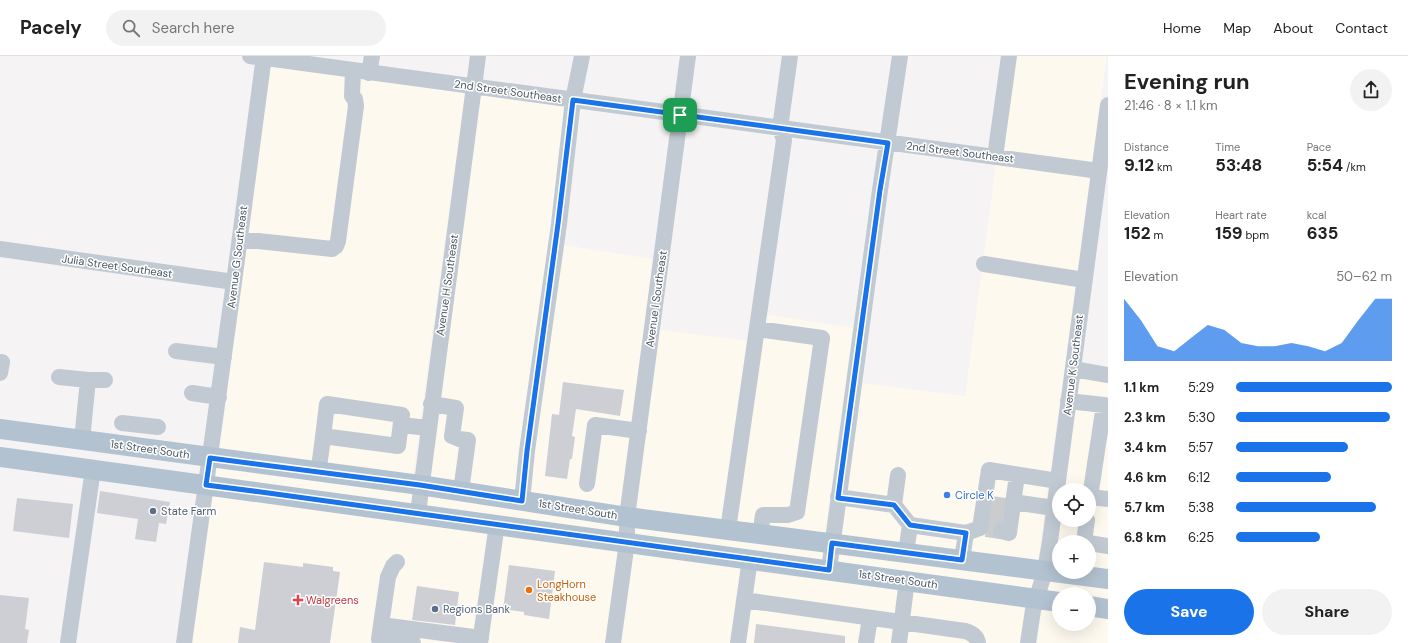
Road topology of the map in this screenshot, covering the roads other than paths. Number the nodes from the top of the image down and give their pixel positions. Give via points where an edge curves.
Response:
1 (372, 56) edge
2 (478, 56) edge
3 (582, 56) edge
4 (688, 56) edge
5 (790, 56) edge
6 (900, 56) edge
7 (1009, 56) edge
8 (259, 57) edge
9 (353, 71) junction
10 (369, 73) junction
11 (474, 87) junction
12 (573, 100) junction
13 (1108, 105) edge
14 (680, 115) junction
15 (780, 128) junction
16 (888, 143) junction
17 (995, 157) junction
18 (1102, 164) edge
19 (240, 241) junction
20 (0, 249) edge
21 (984, 264) dead end
22 (1084, 280) junction
23 (234, 282) junction
24 (756, 329) junction
25 (176, 351) dead end
26 (224, 357) junction
27 (1073, 369) junction
28 (1108, 375) edge
29 (60, 377) dead end
30 (88, 380) junction
31 (105, 380) dead end
32 (192, 393) dead end
33 (219, 397) junction
34 (1068, 401) junction
35 (431, 404) junction
36 (1105, 413) edge
37 (401, 425) junction
38 (158, 427) dead end
39 (428, 428) junction
40 (0, 429) edge
41 (639, 431) junction
42 (323, 436) junction
43 (82, 440) junction
44 (132, 447) junction
45 (0, 456) edge
46 (210, 458) junction
47 (93, 469) junction
48 (318, 472) junction
49 (898, 475) dead end
50 (1017, 475) junction
51 (1058, 483) edge
52 (1092, 483) edge
53 (588, 484) dead end
54 (206, 485) junction
55 (420, 485) junction
56 (461, 491) junction
57 (1052, 491) edge
58 (1052, 495) edge
59 (838, 498) junction
60 (1108, 499) edge
61 (1096, 500) edge
62 (522, 501) junction
63 (894, 505) junction
64 (418, 513) junction
65 (627, 517) junction
66 (994, 517) junction
67 (497, 524) junction
68 (910, 525) junction
69 (1052, 526) edge
70 (728, 530) junction
71 (760, 534) junction
72 (627, 542) junction
73 (832, 543) junction
74 (1096, 545) edge
75 (1108, 546) edge
76 (906, 553) junction
77 (750, 559) junction
78 (962, 560) junction
79 (397, 562) dead end
80 (829, 570) junction
81 (1045, 571) junction
82 (1108, 579) edge
83 (907, 580) junction
84 (1036, 598) junction
85 (744, 600) junction
86 (1052, 601) edge
87 (1096, 607) edge
88 (1108, 609) edge
89 (870, 618) junction
90 (902, 622) junction
91 (380, 635) edge
92 (476, 641) edge
93 (68, 643) edge
94 (184, 643) edge
95 (412, 643) edge
96 (613, 643) edge
97 (738, 643) edge
98 (866, 643) edge
99 (899, 643) edge
100 (978, 643) edge
101 (1028, 643) edge

1 - 10 street
2 - 11 street, Avenue H Southeast
3 - 12 street
4 - 14 street, Avenue I Southeast
5 - 15 street
6 - 16 street
7 - 17 street
8 - 9 street, 2nd Street Southeast
8 - 19 street, Avenue G Southeast
9 - 10 street, 2nd Street Southeast
9 - 19 street via 352,96 356,106 336,246 332,249 258,240
10 - 11 street, 2nd Street Southeast
11 - 12 street, 2nd Street Southeast
11 - 35 street, Avenue H Southeast
12 - 14 street, 2nd Street Southeast
12 - 62 street
13 - 18 street, Avenue K Southeast
14 - 15 street, 2nd Street Southeast
14 - 41 street, Avenue I Southeast
15 - 16 street, 2nd Street Southeast
15 - 24 street via 784,140
16 - 17 street, 2nd Street Southeast
16 - 59 street
17 - 18 street, 2nd Street Southeast
18 - 22 street, Avenue K Southeast
19 - 23 street, Avenue G Southeast
20 - 23 street, Julia Street Southeast
21 - 22 street
22 - 27 street, Avenue K Southeast
23 - 26 street, Avenue G Southeast
24 - 70 street
24 - 71 street via 822,338 797,512 788,515 763,515
25 - 26 street
26 - 33 street, Avenue G Southeast
27 - 28 street
27 - 34 street, Avenue K Southeast
29 - 30 street
30 - 31 street
30 - 43 street
32 - 33 street
33 - 46 street, Avenue G Southeast
34 - 36 street via 1104,405
34 - 51 street, Avenue K Southeast
35 - 39 street, Avenue H Southeast
35 - 56 street via 456,408 452,436 468,440
36 - 52 street
37 - 39 street
37 - 42 street via 398,446
37 - 42 street via 402,415 327,404
38 - 44 street via 129,424
39 - 55 street, Avenue H Southeast
40 - 43 main road, 1st Street South
41 - 53 street via 595,426
41 - 65 street, Avenue I Southeast
42 - 48 street
43 - 44 main road, 1st Street South
44 - 46 main road, 1st Street South
45 - 47 main road, 1st Street South
46 - 48 main road, 1st Street South
46 - 54 street, Avenue G Southeast
47 - 54 main road, 1st Street South
47 - 93 street
48 - 55 main road, 1st Street South
49 - 63 street
50 - 57 street
50 - 66 street
50 - 66 street via 989,470
54 - 64 main road, 1st Street South
54 - 94 street, Avenue G Southeast
55 - 56 main road, 1st Street South
55 - 64 street, Avenue H Southeast
56 - 62 main road, 1st Street South
58 - 66 street
59 - 63 street
59 - 73 street
60 - 61 street
62 - 65 main road, 1st Street South
63 - 68 street
64 - 67 main road, 1st Street South
65 - 70 main road, 1st Street South
65 - 72 street, Avenue I Southeast
66 - 68 street
66 - 78 street
67 - 72 main road, 1st Street South
67 - 92 street
68 - 76 street
69 - 81 street, Avenue K Southeast
70 - 71 main road, 1st Street South
71 - 73 main road, 1st Street South
72 - 77 main road, 1st Street South
72 - 96 street, Avenue I Southeast
73 - 76 main road, 1st Street South
73 - 80 street
74 - 75 street
76 - 78 main road, 1st Street South
77 - 80 main road, 1st Street South
77 - 85 street
78 - 81 main road, 1st Street South
79 - 91 street via 388,577
80 - 83 main road, 1st Street South
81 - 82 main road, 1st Street South
81 - 84 street, Avenue K Southeast
83 - 84 main road, 1st Street South
83 - 90 street
84 - 86 main road, 1st Street South
84 - 101 street, Avenue K Southeast
85 - 89 street
85 - 97 street
87 - 88 main road
89 - 90 street
89 - 98 street
90 - 99 street
90 - 100 street via 965,631 975,636
91 - 92 street
91 - 95 street

